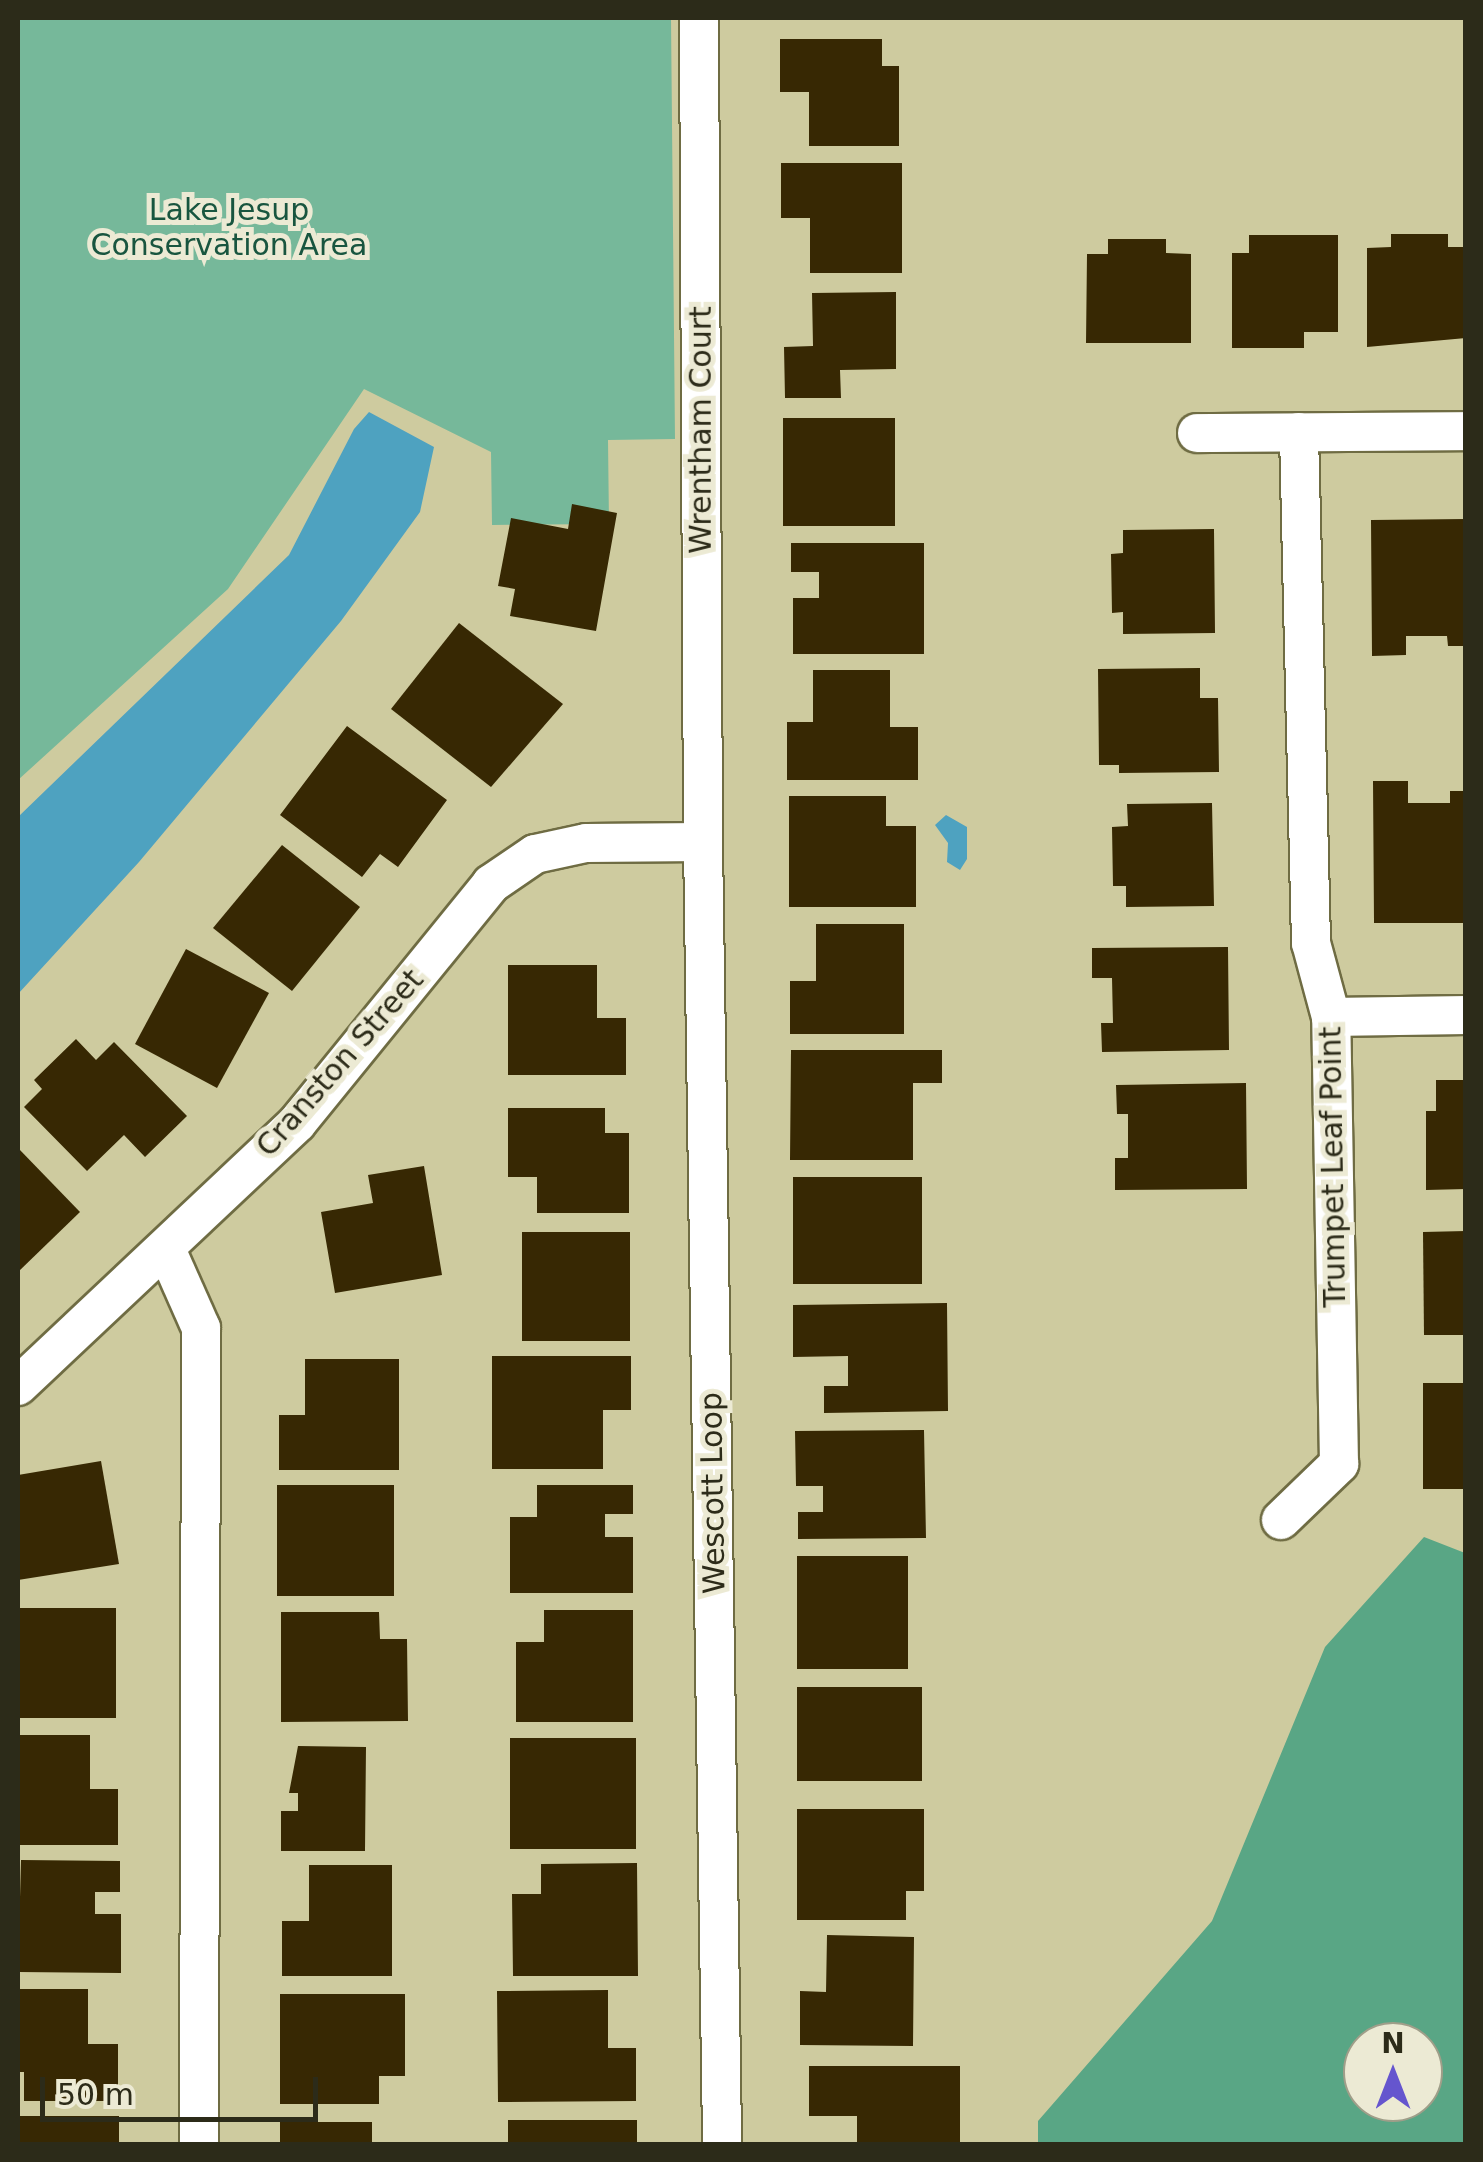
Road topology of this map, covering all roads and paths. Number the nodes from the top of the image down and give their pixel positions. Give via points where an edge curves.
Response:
1 (699, 18) edge
2 (1466, 430) edge
3 (1298, 432) junction
4 (1197, 433) dead end
5 (703, 842) junction
6 (1466, 1015) edge
7 (1331, 1017) junction
8 (166, 1249) junction
9 (18, 1386) edge
10 (1281, 1520) dead end
11 (198, 2144) edge
12 (722, 2144) edge

1 - 5 street, Wrentham Court
2 - 3 street
3 - 4 street
3 - 7 street, Trumpet Leaf Point via 1310,944
5 - 8 street, Cranston Street via 586,843 534,854 491,884 297,1123
5 - 12 street, Wescott Loop
6 - 7 street
7 - 10 street, Trumpet Leaf Point via 1339,1464
8 - 9 street, Cranston Street
8 - 11 street via 201,1328

